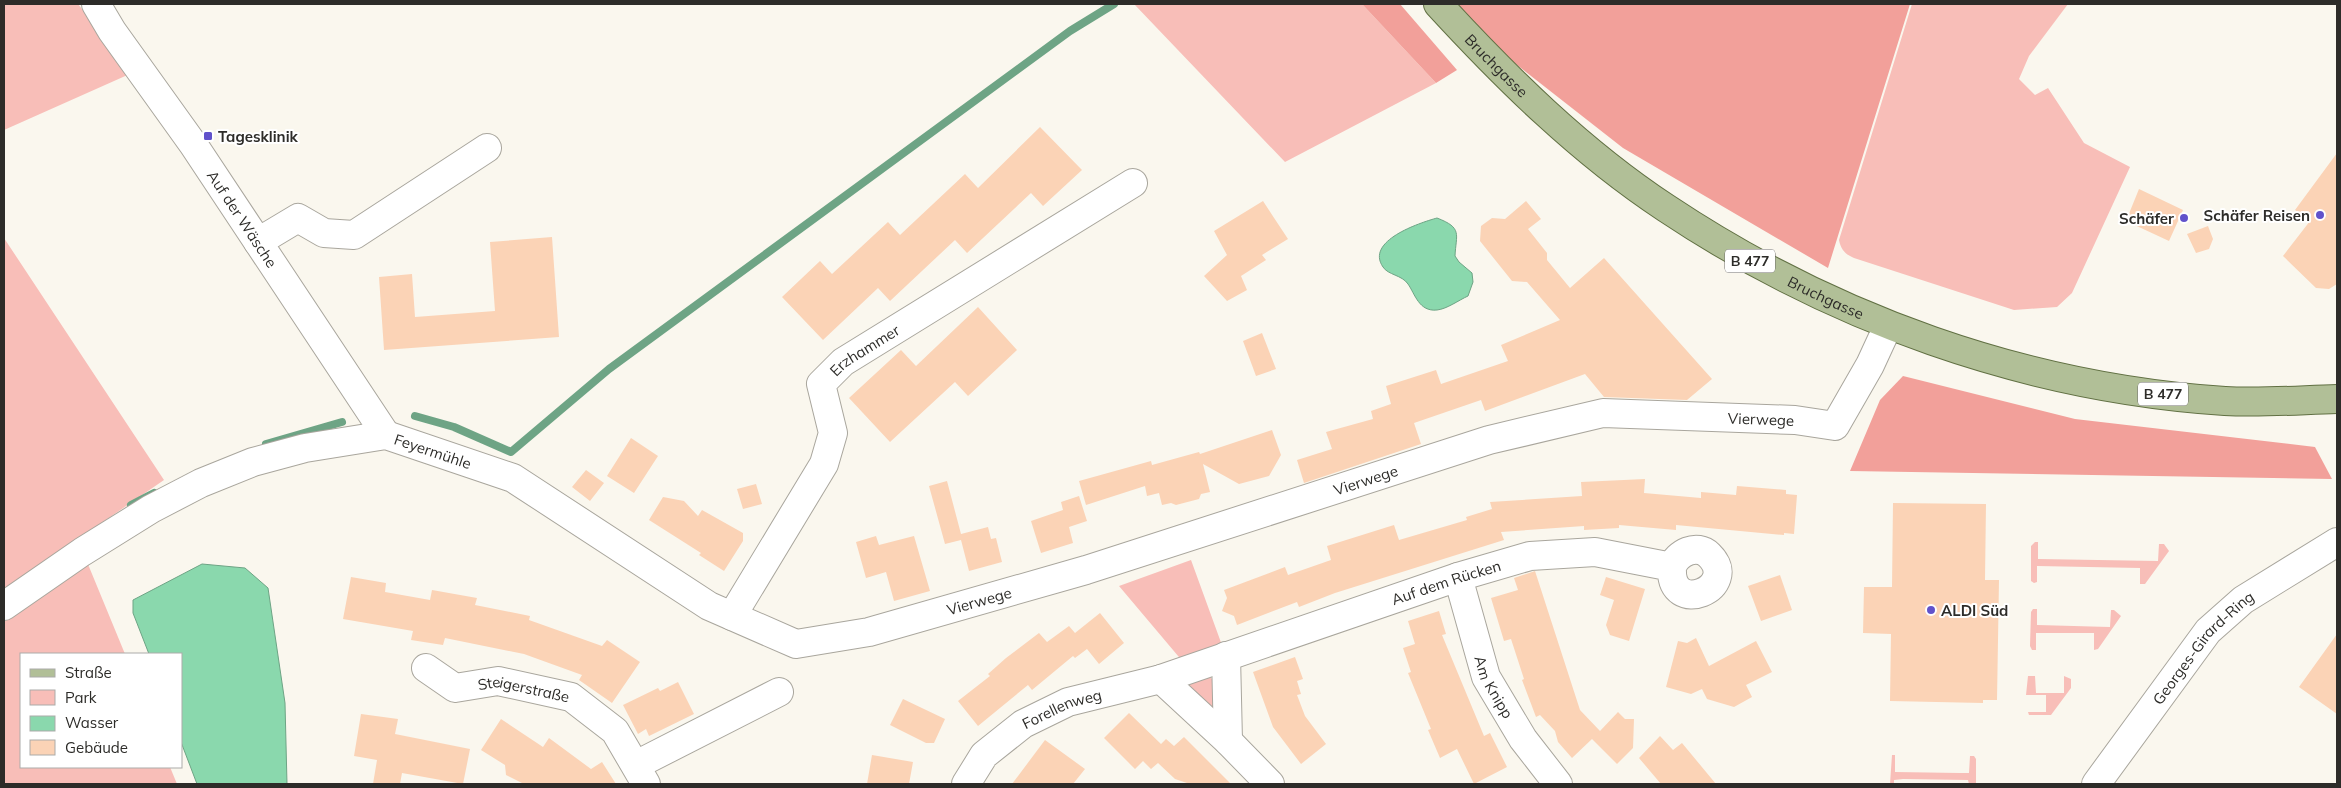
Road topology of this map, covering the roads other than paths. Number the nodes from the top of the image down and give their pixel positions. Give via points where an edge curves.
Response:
1 (96, 4) edge
2 (1438, 4) edge
3 (487, 148) dead end
4 (1133, 183) dead end
5 (258, 242) junction
6 (1888, 326) junction
7 (2337, 399) edge
8 (2271, 402) junction
9 (2337, 416) edge
10 (386, 435) junction
11 (2337, 542) edge
12 (1672, 567) dead end
13 (1458, 577) junction
14 (4, 606) edge
15 (732, 616) junction
16 (796, 644) joint
17 (1226, 656) junction
18 (426, 668) dead end
19 (1171, 675) junction
20 (779, 692) dead end
21 (1228, 740) junction
22 (641, 774) edge
23 (966, 784) edge
24 (1270, 784) edge
25 (1558, 784) edge
26 (2096, 784) edge

1 - 5 street, Auf der Wäsche
2 - 6 main road, Bruchgasse / B 477 via 1542,109 1605,163 1665,208 1751,261 1816,295
3 - 5 street via 354,235 324,233 298,218
4 - 15 street, Erzhammer via 843,362 821,384 833,433 824,464
5 - 10 street, Auf der Wäsche
6 - 8 main road, Bruchgasse / B 477 via 1986,358 2056,376 2199,398
6 - 16 street, Vierwege via 1835,426 1794,420 1603,413 1489,440 1086,570 869,632
7 - 8 main road, Bruchgasse / B 477
8 - 9 main road, Bruchgasse / B 477
10 - 14 street, Feyermühle via 304,448 252,462 200,483 151,508
10 - 15 street, Feyermühle via 513,478 709,606
11 - 26 street, Georges-Girard-Ring via 2243,600 2208,631
12 - 13 street, Auf dem Rücken via 1595,552 1530,556
13 - 17 street, Auf dem Rücken
13 - 25 street, Am Knipp via 1486,677 1523,740
15 - 16 street, Feyermühle
17 - 19 street, Auf dem Rücken
17 - 21 street
18 - 22 street, Steigerstraße via 454,688 498,681 571,697 615,732
19 - 21 street
19 - 23 street, Forellenweg via 1068,702 1023,724 984,755
20 - 22 street
21 - 24 street

